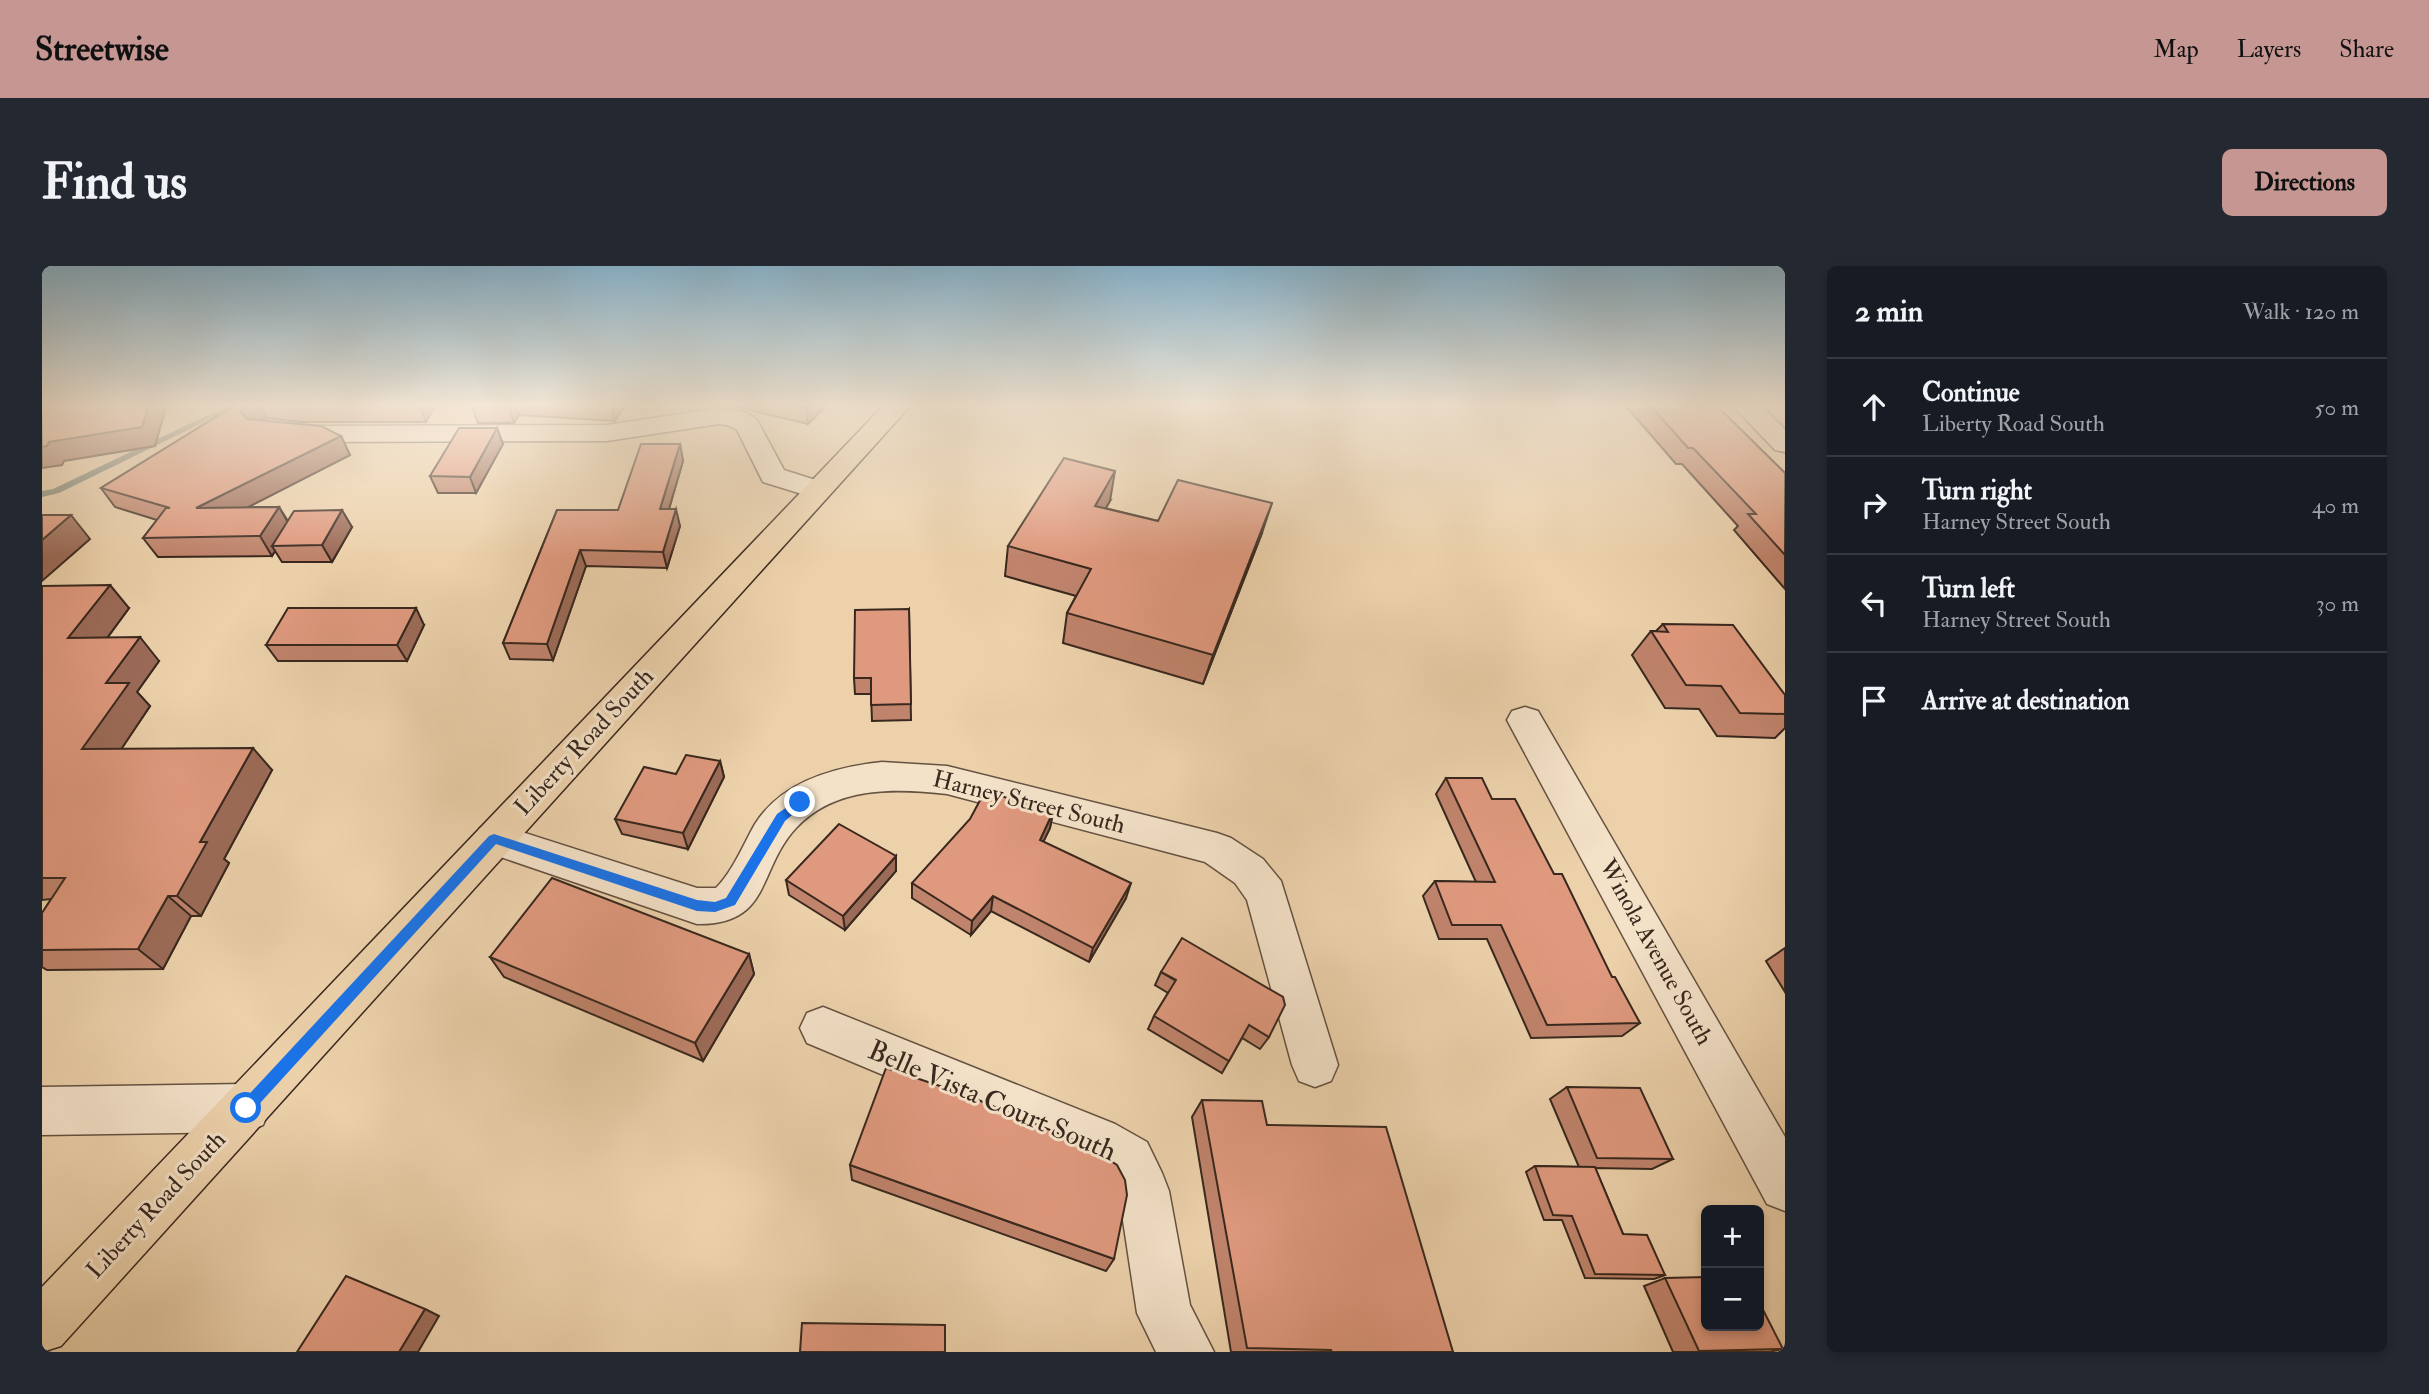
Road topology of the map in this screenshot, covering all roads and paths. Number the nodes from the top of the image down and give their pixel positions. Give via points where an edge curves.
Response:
1 (763, 455) edge
2 (851, 455) edge
3 (818, 490) junction
4 (1525, 720) dead end
5 (494, 839) junction
6 (823, 1028) dead end
7 (1315, 1065) dead end
8 (246, 1108) junction
9 (42, 1111) edge
10 (1785, 1186) edge
11 (42, 1327) edge
12 (1186, 1352) edge

1 - 3 street via 774,476
2 - 3 main road, Liberty Road South
3 - 5 main road, Liberty Road South
4 - 10 street, Winola Avenue South
5 - 7 street, Harney Street South via 697,906 715,907 730,902 781,817 800,802 846,781 914,775 1216,849 1249,871 1266,893
5 - 8 main road, Liberty Road South
6 - 12 street, Belle Vista Court South via 1098,1141 1129,1160 1144,1191 1164,1313
8 - 9 street
8 - 11 main road, Liberty Road South

